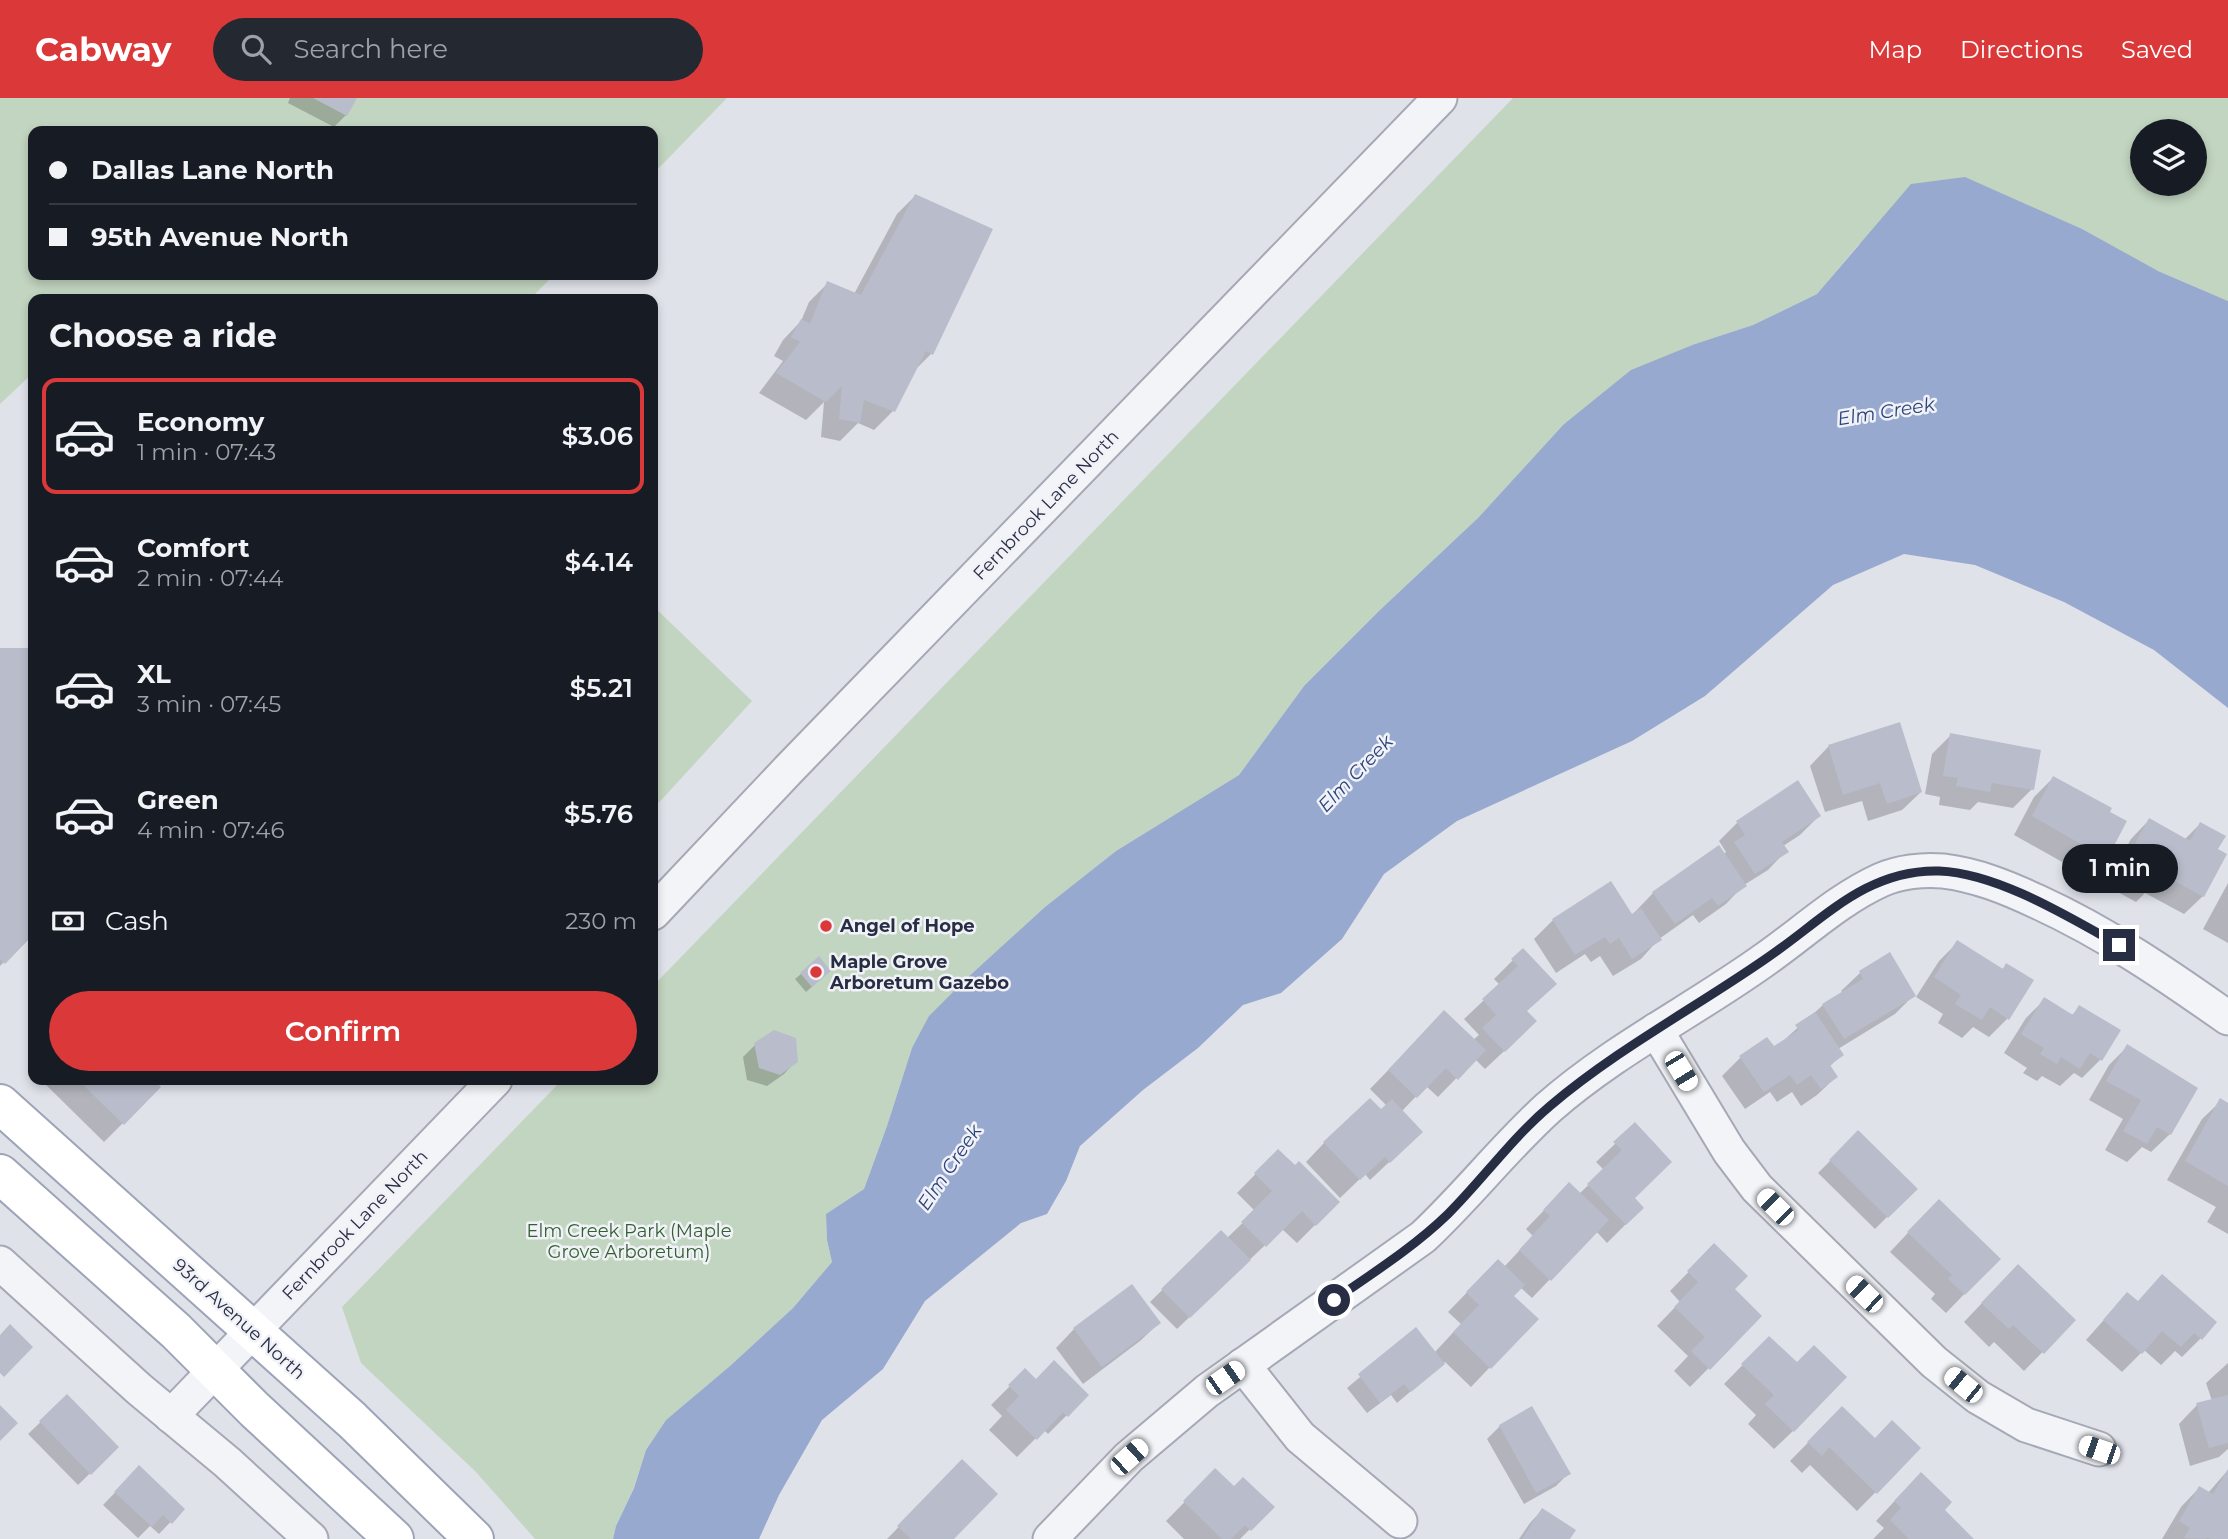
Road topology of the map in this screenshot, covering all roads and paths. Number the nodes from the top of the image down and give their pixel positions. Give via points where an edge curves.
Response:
1 (1440, 98) edge
2 (658, 908) edge
3 (2228, 1018) edge
4 (1656, 1030) junction
5 (490, 1085) edge
6 (0, 1104) edge
7 (0, 1174) edge
8 (0, 1263) edge
9 (253, 1330) junction
10 (1243, 1365) junction
11 (215, 1369) junction
12 (171, 1416) junction
13 (2099, 1450) dead end
14 (1400, 1521) dead end
15 (311, 1539) edge
16 (394, 1539) edge
17 (474, 1539) edge
18 (1050, 1539) edge

1 - 2 street, Fernbrook Lane North
3 - 4 street via 2064,914 2010,889 1941,871 1909,872 1855,893 1766,959
4 - 10 street via 1549,1107 1423,1237
4 - 13 street via 1729,1151 1757,1188 1934,1362 1978,1397 2026,1425
5 - 9 street, Fernbrook Lane North
6 - 9 main road, 93rd Avenue North
7 - 11 main road
8 - 12 street
9 - 11 street, Fernbrook Lane North
9 - 17 main road, 93rd Avenue North
10 - 14 street via 1300,1437
10 - 18 street via 1129,1457
11 - 12 street, Fernbrook Lane North
11 - 16 main road
12 - 15 street

